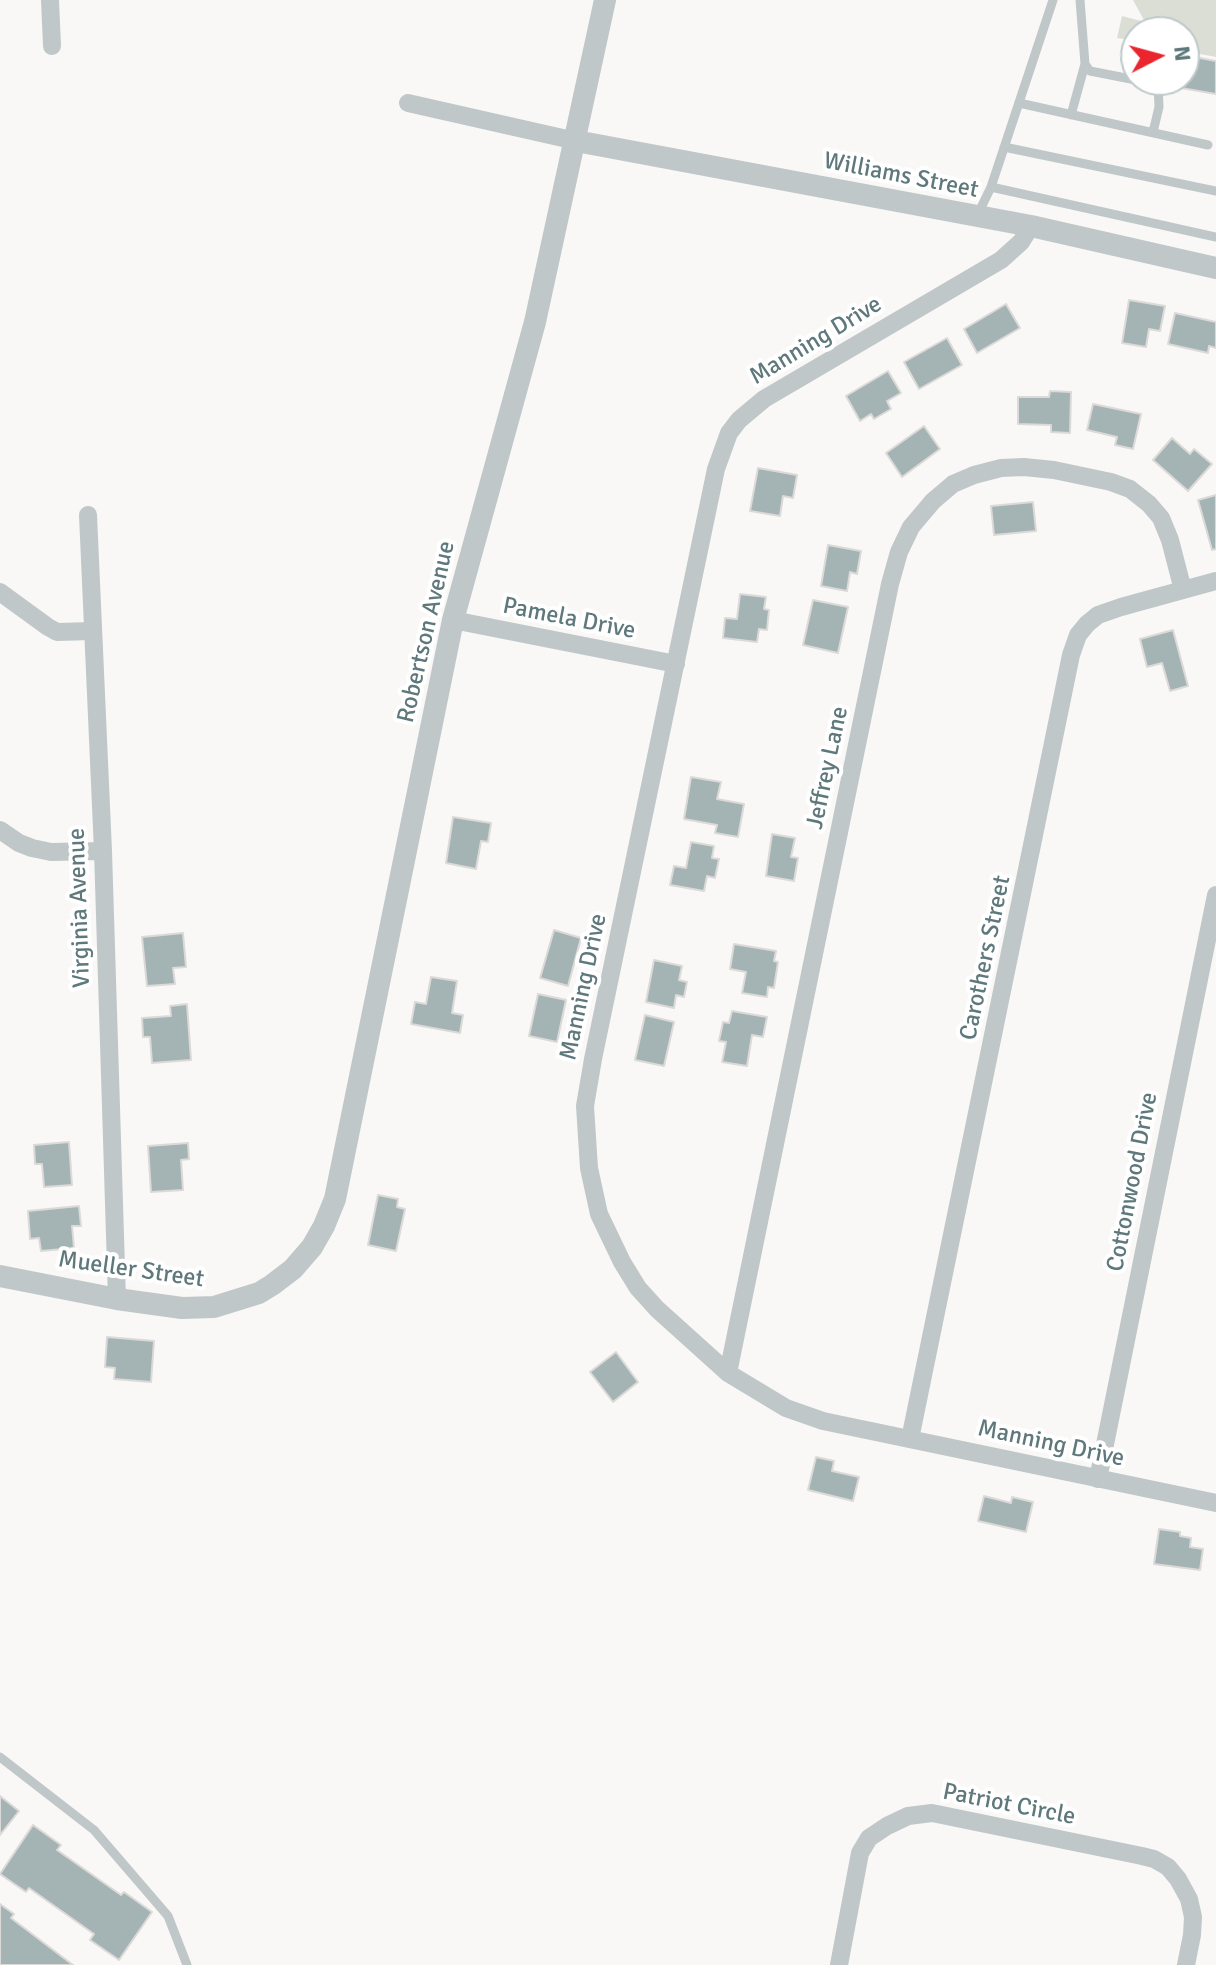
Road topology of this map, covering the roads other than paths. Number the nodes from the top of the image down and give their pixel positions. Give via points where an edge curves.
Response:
1 (50, 0) edge
2 (605, 0) edge
3 (1053, 0) edge
4 (1080, 0) edge
5 (52, 46) dead end
6 (1085, 64) junction
7 (1120, 77) edge
8 (1159, 96) edge
9 (408, 103) dead end
10 (1019, 103) junction
11 (1071, 115) junction
12 (1153, 132) junction
13 (576, 141) junction
14 (1208, 145) dead end
15 (1004, 147) junction
16 (991, 187) junction
17 (1216, 191) edge
18 (977, 217) junction
19 (1031, 226) junction
20 (1216, 237) edge
21 (1216, 268) edge
22 (88, 515) dead end
23 (1216, 581) edge
24 (1183, 590) junction
25 (0, 592) edge
26 (453, 620) junction
27 (93, 631) junction
28 (676, 664) junction
29 (0, 830) edge
30 (103, 851) junction
31 (1216, 895) edge
32 (293, 1269) joint
33 (0, 1276) edge
34 (117, 1299) junction
35 (728, 1373) junction
36 (910, 1439) junction
37 (1098, 1479) junction
38 (1216, 1503) edge
39 (0, 1757) edge
40 (187, 1965) edge
41 (839, 1965) edge
42 (1186, 1965) edge

1 - 5 street
2 - 13 street, Robertson Avenue
3 - 10 lane
4 - 6 lane
6 - 7 lane via 1090,71
6 - 11 lane
8 - 12 lane
9 - 13 street
10 - 11 lane
10 - 15 lane
11 - 12 lane
12 - 14 lane
13 - 18 street, Williams Street
13 - 26 street, Robertson Avenue via 535,322
15 - 16 lane
15 - 17 lane
16 - 18 lane
16 - 20 lane
18 - 19 street, Williams Street
19 - 21 street, Williams Street
19 - 28 street, Manning Drive via 1001,260 764,399 739,420 716,469
22 - 27 street, Virginia Avenue
23 - 24 street, Carothers Street
24 - 35 street, Jeffrey Lane via 1161,518 1130,489 1111,482 1054,470 1001,468 953,484 911,527 890,584
24 - 36 street, Carothers Street via 1098,615 1078,635 1071,655
25 - 27 street via 57,632
26 - 28 street, Pamela Drive
26 - 32 street, Robertson Avenue via 335,1199 318,1237
27 - 30 street, Virginia Avenue
28 - 35 street, Manning Drive via 593,1059 586,1137 599,1214 622,1262 657,1309
29 - 30 street via 41,850
30 - 34 street, Virginia Avenue
31 - 37 street, Cottonwood Drive
32 - 34 street, Mueller Street via 259,1293 214,1307
33 - 34 street, Mueller Street
35 - 36 street, Manning Drive via 786,1408
36 - 37 street, Manning Drive
37 - 38 street, Manning Drive
39 - 40 lane via 94,1830 168,1916
41 - 42 street, Patriot Circle via 860,1853 869,1838 908,1816 932,1813 1142,1856 1168,1867 1189,1899 1193,1917

